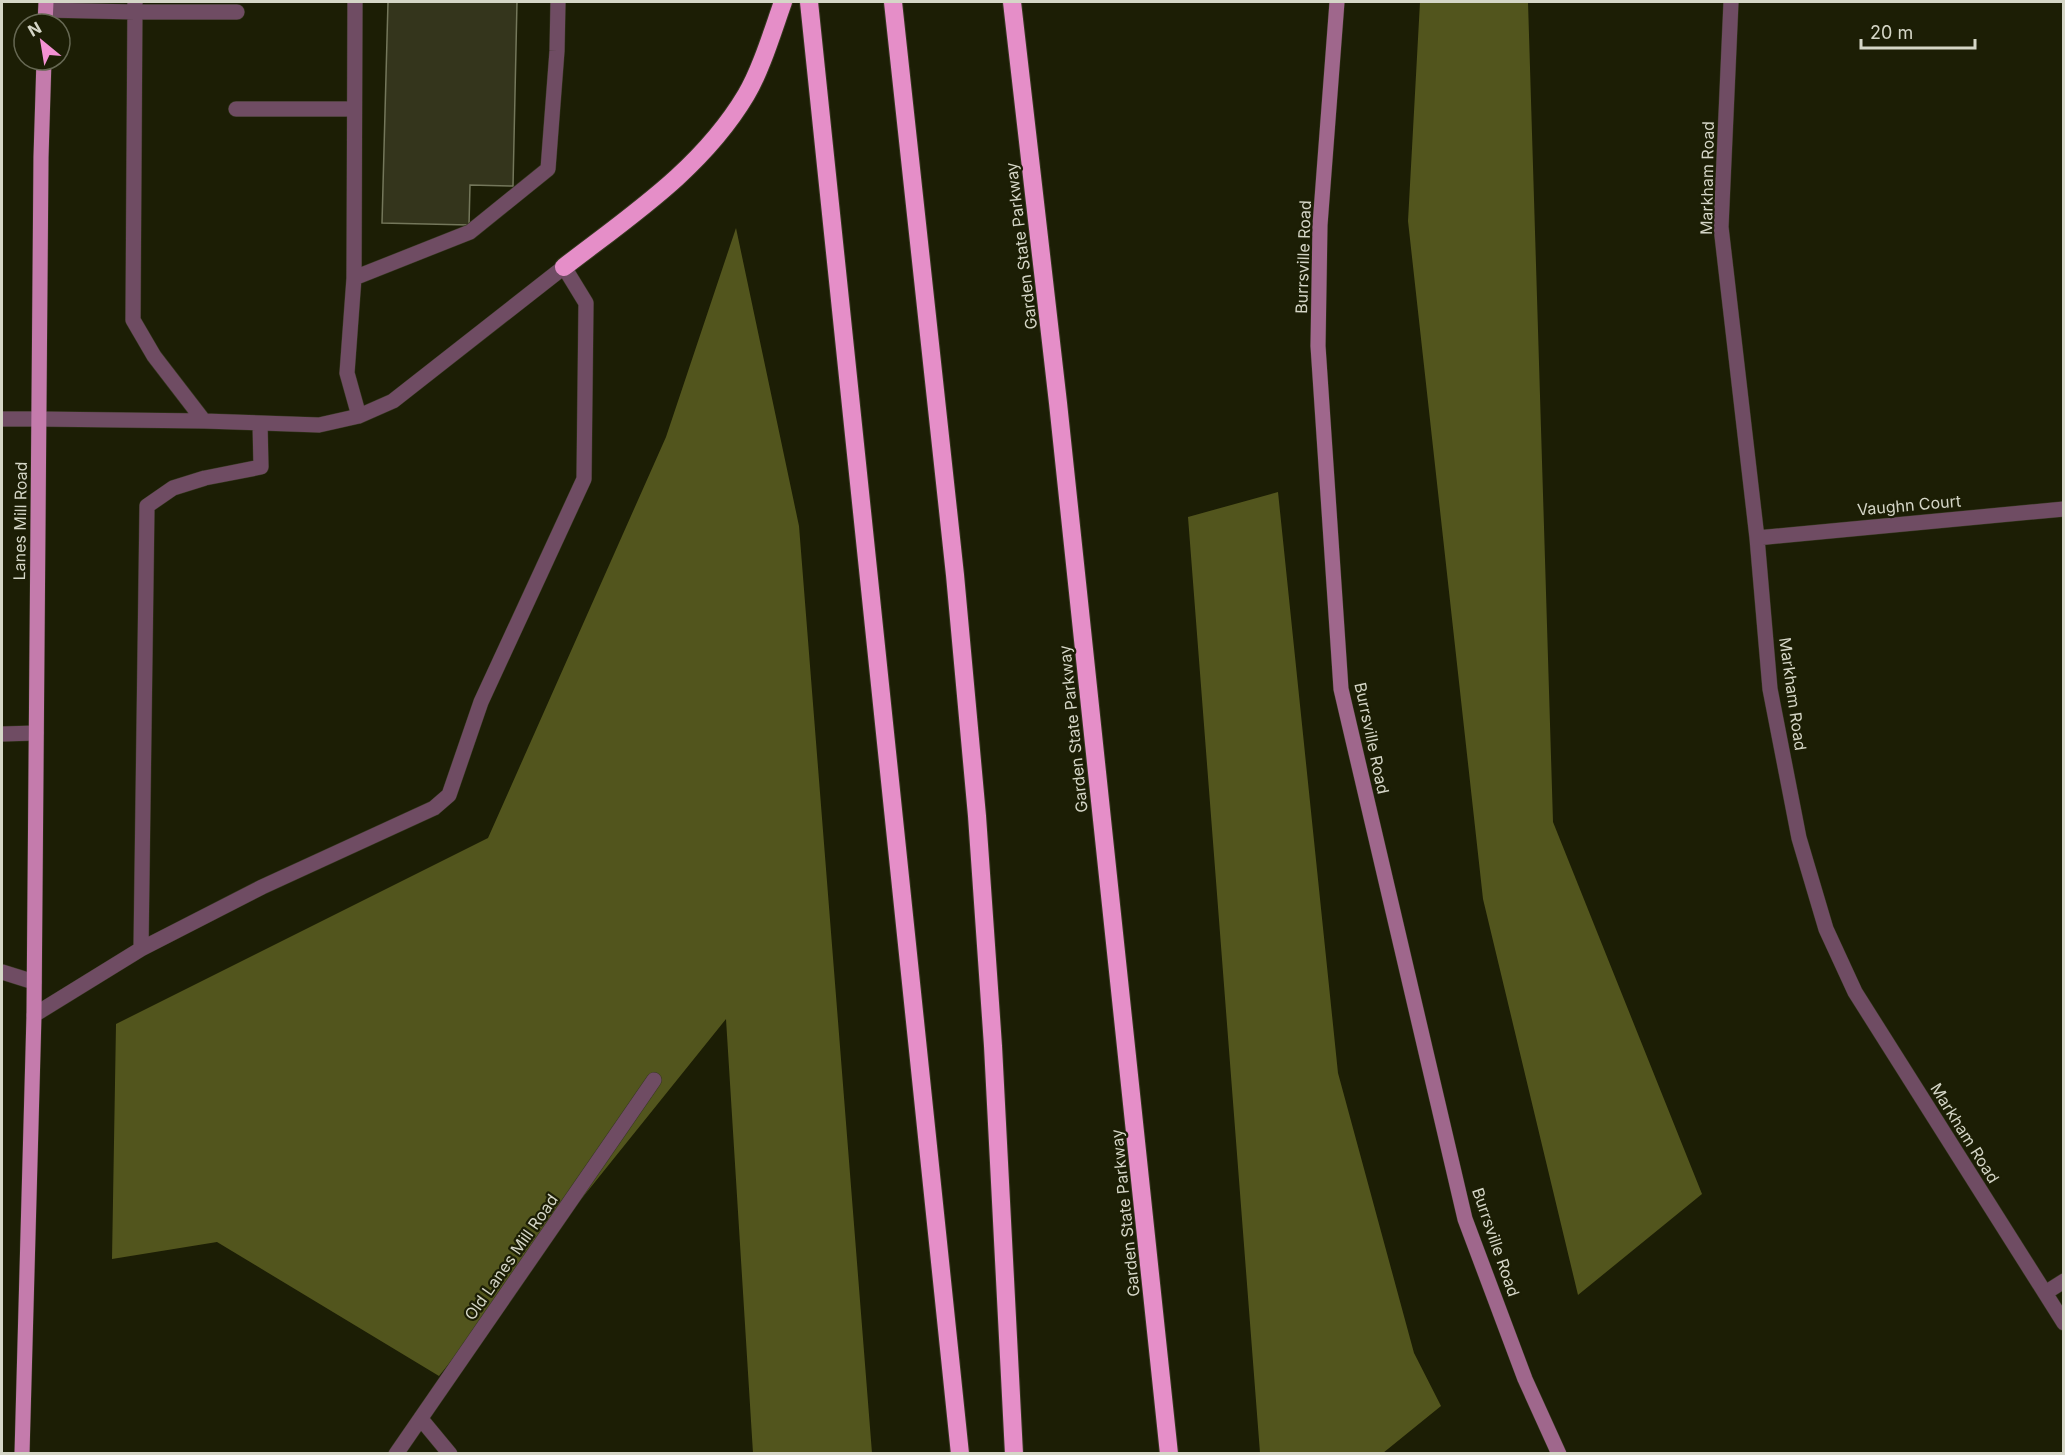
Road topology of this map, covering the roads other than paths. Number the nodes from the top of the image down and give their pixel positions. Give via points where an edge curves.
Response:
1 (355, 2) edge
2 (558, 2) edge
3 (783, 2) edge
4 (809, 2) edge
5 (893, 2) edge
6 (1012, 2) edge
7 (1337, 2) edge
8 (1731, 2) edge
9 (135, 7) edge
10 (46, 12) edge
11 (237, 12) dead end
12 (44, 72) edge
13 (236, 109) dead end
14 (354, 110) junction
15 (564, 267) junction
16 (354, 278) junction
17 (359, 416) junction
18 (2, 419) edge
19 (39, 419) junction
20 (204, 421) junction
21 (260, 423) junction
22 (2064, 508) edge
23 (1757, 538) junction
24 (36, 733) junction
25 (2, 734) edge
26 (141, 949) junction
27 (2, 972) edge
28 (34, 982) junction
29 (34, 1015) junction
30 (654, 1080) dead end
31 (2064, 1281) edge
32 (2045, 1293) junction
33 (2064, 1323) edge
34 (421, 1419) junction
35 (22, 1454) edge
36 (396, 1454) edge
37 (450, 1454) edge
38 (960, 1454) edge
39 (1014, 1454) edge
40 (1169, 1454) edge
41 (1559, 1454) edge

1 - 14 street
2 - 16 street via 548,169 470,232
3 - 15 highway via 747,94 711,146 672,183
4 - 38 highway
5 - 39 highway via 977,816
6 - 40 highway, Garden State Parkway via 1061,426
7 - 41 main road, Burrsville Road via 1320,225 1318,346 1341,689 1466,1219 1525,1379
8 - 23 street, Markham Road via 1721,227
9 - 10 street
9 - 11 street
9 - 20 street via 133,320 154,356
12 - 19 main road, Lanes Mill Road
13 - 14 street
14 - 16 street
15 - 17 street via 393,401
15 - 26 street via 586,303 584,479 481,702 449,795 434,808 262,887
16 - 17 street via 347,373
17 - 21 street via 319,424
18 - 19 street
19 - 20 street
19 - 24 main road, Lanes Mill Road
20 - 21 street
21 - 26 street via 261,467 173,488 147,506
22 - 23 street, Vaughn Court
23 - 32 street, Markham Road via 1770,689 1799,838 1827,929 1855,992
24 - 25 street
24 - 28 main road, Lanes Mill Road
26 - 29 street
27 - 28 street
28 - 29 main road
29 - 35 main road
30 - 34 street, Old Lanes Mill Road
31 - 32 street
32 - 33 street, Markham Road
34 - 36 street, Old Lanes Mill Road
34 - 37 street

